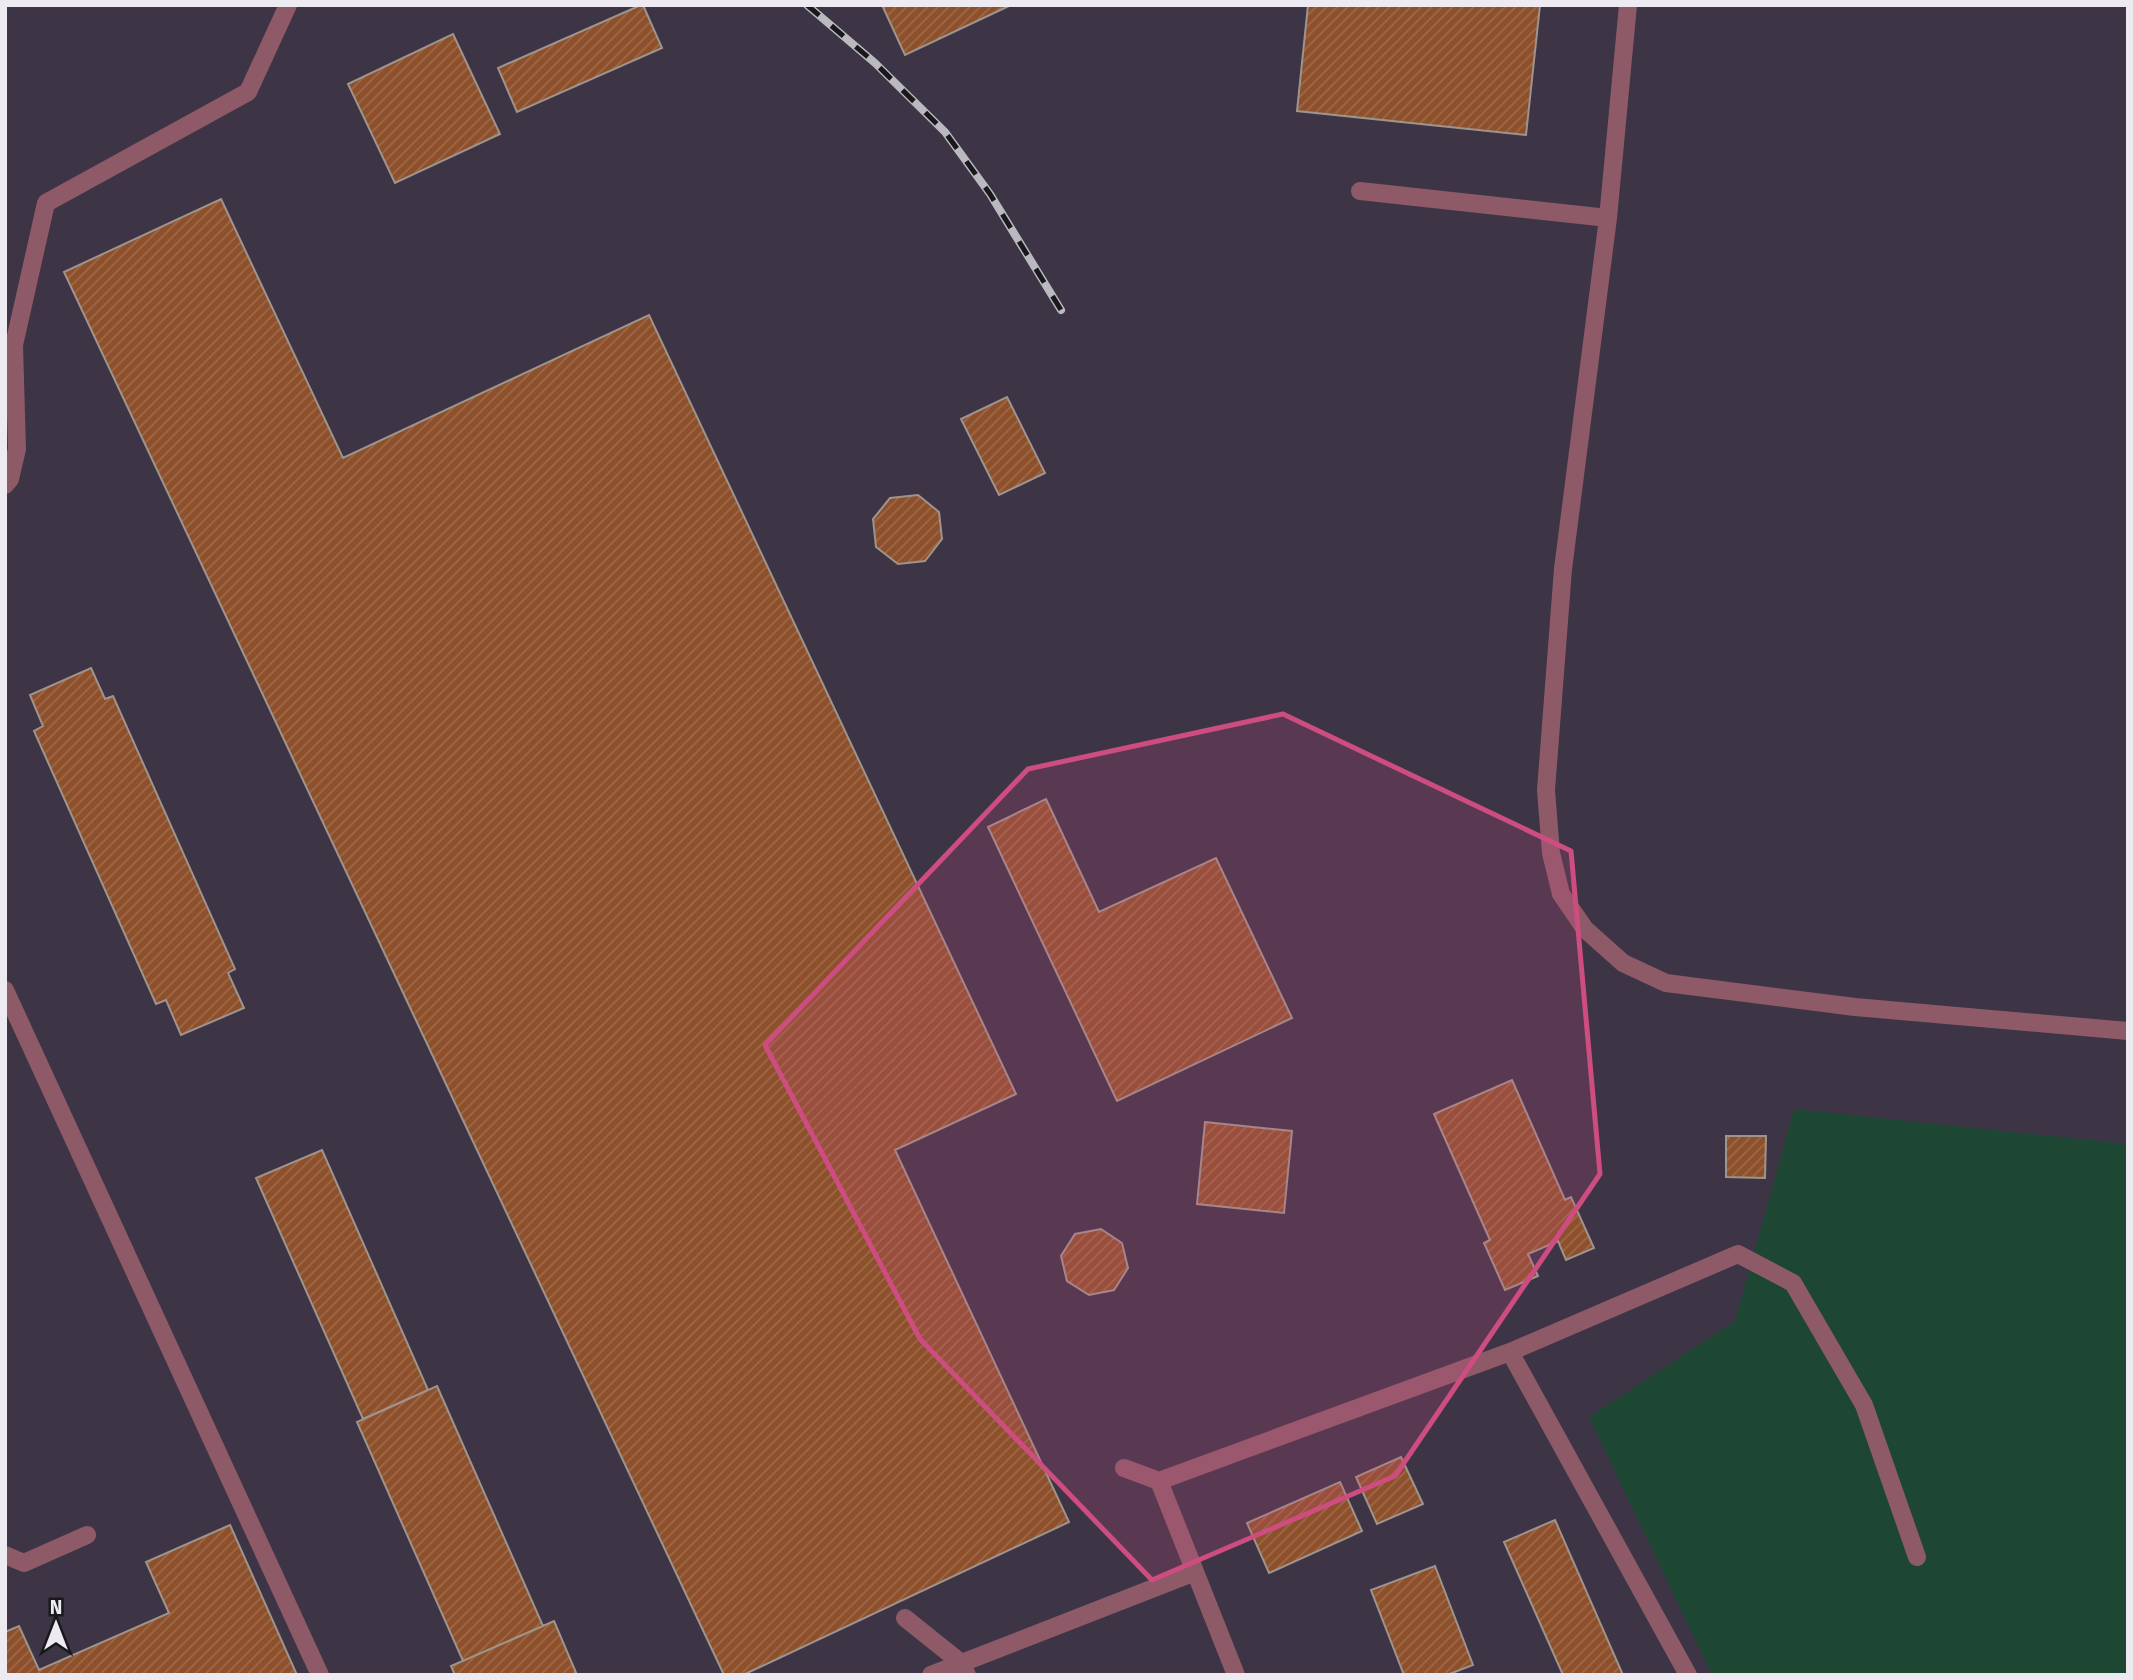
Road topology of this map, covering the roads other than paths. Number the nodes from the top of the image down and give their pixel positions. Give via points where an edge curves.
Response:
1 (288, 5) edge
2 (1628, 5) edge
3 (1360, 191) dead end
4 (1608, 218) junction
5 (5, 485) edge
6 (5, 990) edge
7 (2128, 1031) edge
8 (1510, 1352) junction
9 (1124, 1468) dead end
10 (1159, 1481) junction
11 (87, 1535) dead end
12 (5, 1555) edge
13 (1917, 1557) dead end
14 (1195, 1572) junction
15 (905, 1618) dead end
16 (963, 1668) edge
17 (320, 1675) edge
18 (931, 1675) edge
19 (1236, 1675) edge
20 (1688, 1675) edge

1 - 5 lane via 248,92 46,203 14,345 17,449
2 - 4 lane
3 - 4 lane
4 - 7 lane via 1563,569 1546,790 1551,853 1561,894 1585,929 1623,963 1666,983 1856,1007
6 - 17 lane
8 - 10 lane
8 - 13 lane via 1738,1254 1793,1283 1864,1405
8 - 20 lane
9 - 10 lane
10 - 14 lane
11 - 12 lane via 24,1563
14 - 16 lane
14 - 19 lane
15 - 16 lane
16 - 18 lane

